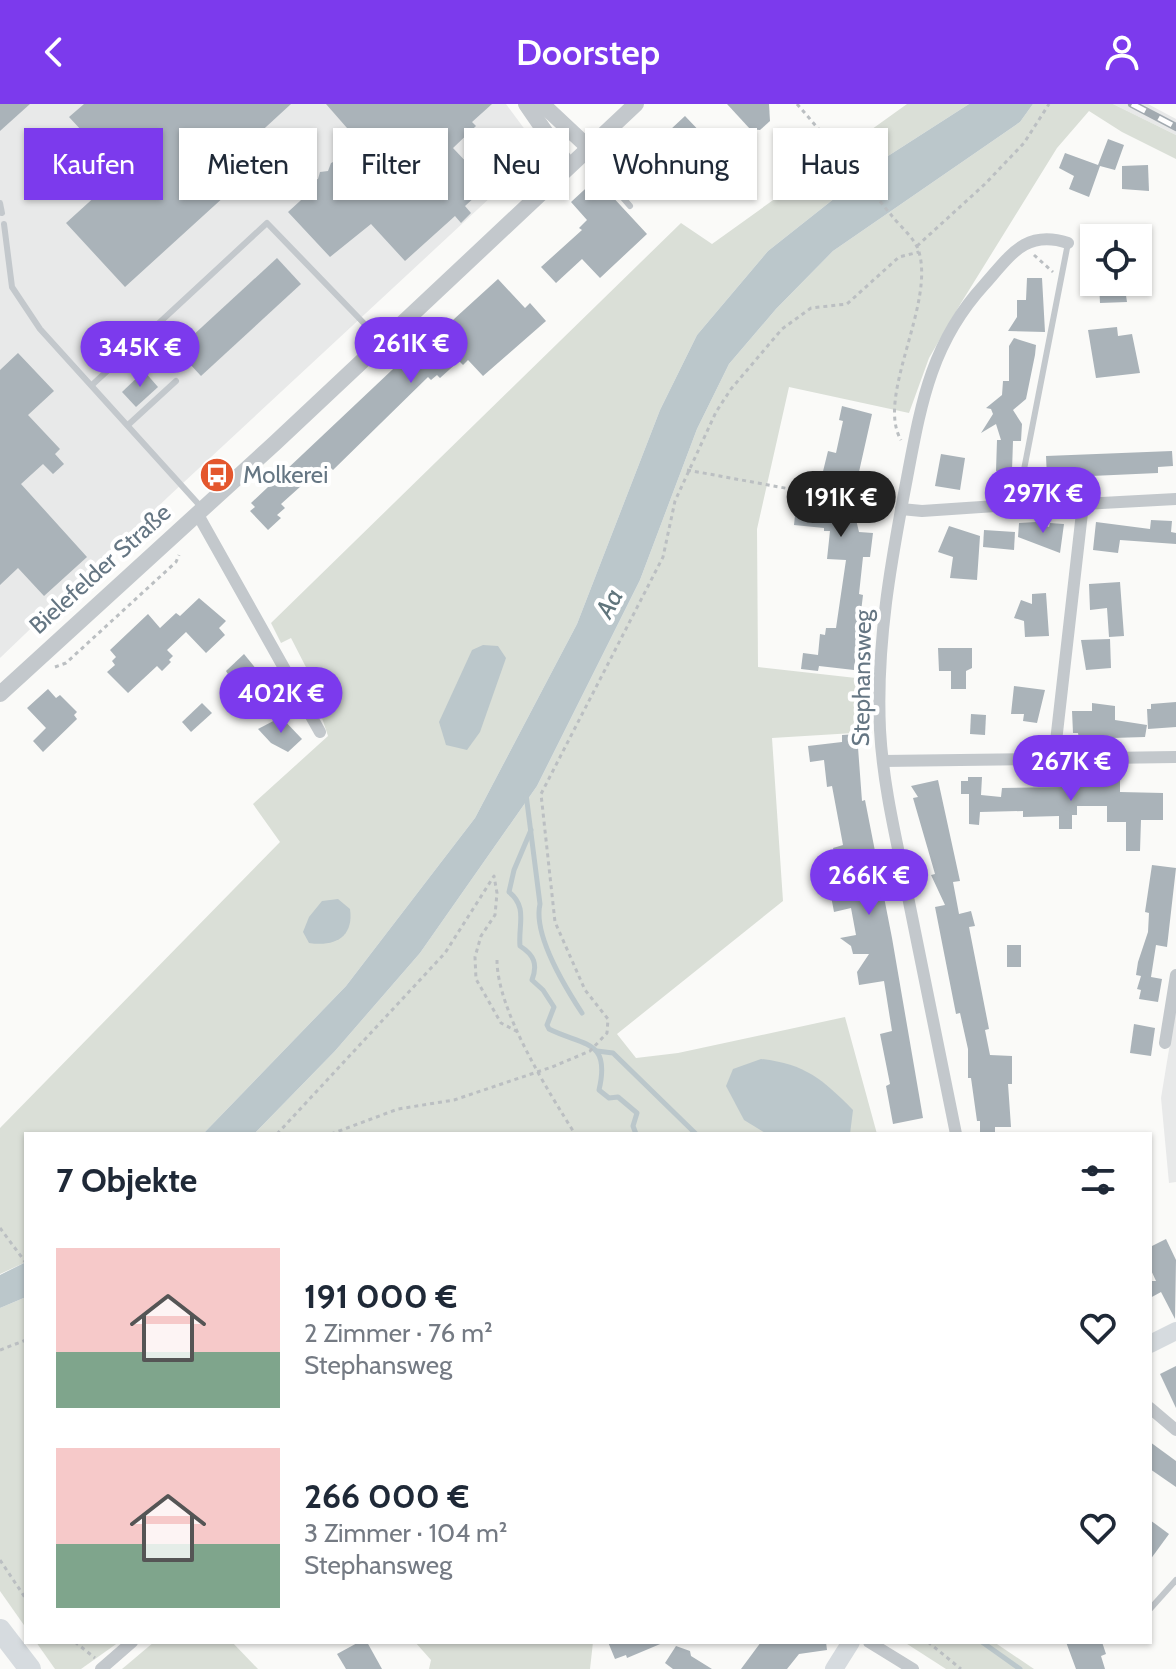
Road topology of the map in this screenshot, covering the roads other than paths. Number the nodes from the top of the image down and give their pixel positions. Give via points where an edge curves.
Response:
1 (526, 104) edge
2 (542, 104) edge
3 (636, 104) edge
4 (543, 128) edge
5 (609, 128) edge
6 (585, 149) joint
7 (569, 164) edge
8 (531, 200) edge
9 (625, 200) edge
10 (0, 203) edge
11 (630, 206) dead end
12 (2, 213) edge
13 (4, 224) dead end
14 (1068, 243) joint
15 (382, 342) junction
16 (176, 381) dead end
17 (92, 385) junction
18 (128, 425) junction
19 (1176, 499) edge
20 (1083, 504) junction
21 (1020, 505) junction
22 (901, 509) junction
23 (199, 511) junction
24 (0, 694) edge
25 (320, 732) dead end
26 (1176, 757) edge
27 (1054, 759) junction
28 (883, 761) junction
29 (1176, 975) edge
30 (1165, 1043) dead end
31 (956, 1132) edge
32 (1176, 1331) edge
33 (1152, 1343) edge
34 (1152, 1410) edge
35 (1176, 1430) edge
36 (1176, 1580) edge
37 (1152, 1607) edge
38 (0, 1630) edge
39 (130, 1644) edge
40 (850, 1644) edge
41 (872, 1644) edge
42 (102, 1668) edge
43 (30, 1669) edge
44 (834, 1669) edge
45 (913, 1669) edge

1 - 4 street
2 - 6 street
3 - 5 street, Bielefelder Straße
6 - 7 street, Bielefelder Straße
8 - 15 street, Bielefelder Straße
9 - 11 lane
10 - 12 lane
13 - 17 lane via 12,287 40,329
14 - 21 lane, Stephansweg
14 - 22 street, Stephansweg via 1032,239 968,302 933,364 920,404
15 - 17 lane via 267,223
15 - 23 street, Bielefelder Straße
16 - 18 lane
17 - 18 lane
18 - 23 lane
19 - 20 street
20 - 21 street
20 - 27 street
21 - 22 street
22 - 28 street, Stephansweg via 881,654
23 - 24 street, Bielefelder Straße
23 - 25 street, Bielefelder Straße
26 - 27 street
27 - 28 street
28 - 31 street, Stephansweg
29 - 30 street
32 - 33 main road
34 - 35 street
36 - 37 lane
38 - 43 highway
39 - 42 street
40 - 44 main road
41 - 45 street

